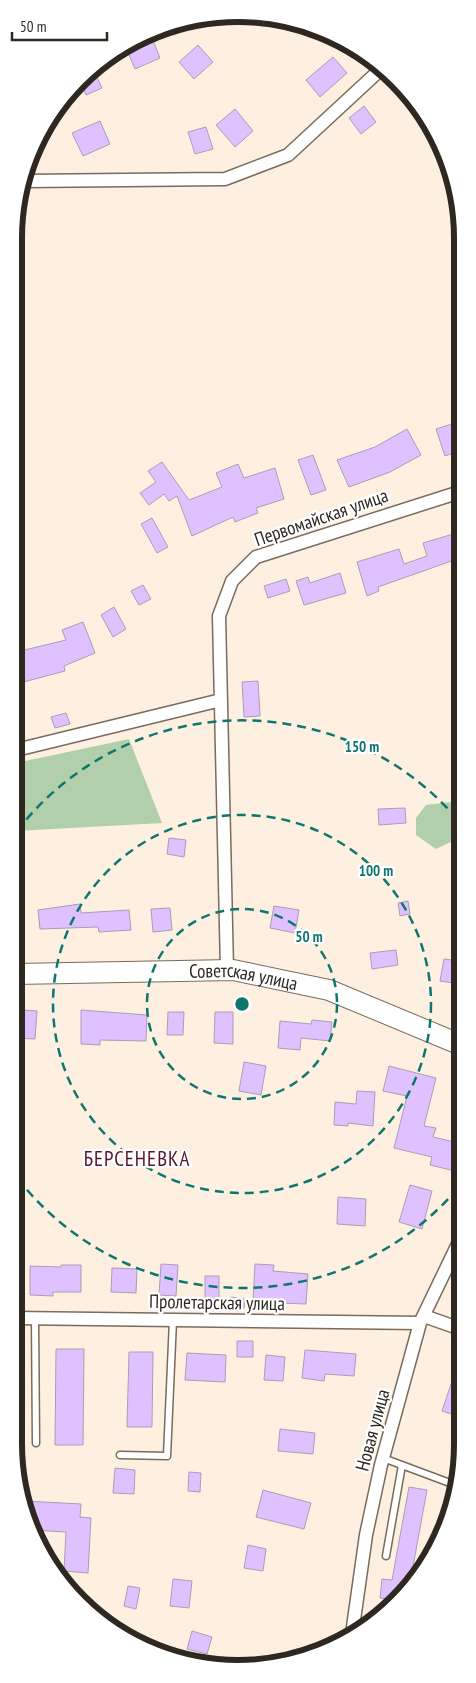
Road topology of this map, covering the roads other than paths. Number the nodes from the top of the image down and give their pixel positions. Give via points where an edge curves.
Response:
1 (377, 73) edge
2 (31, 180) edge
3 (454, 494) edge
4 (221, 700) junction
5 (22, 749) edge
6 (227, 970) junction
7 (22, 974) edge
8 (454, 1042) edge
9 (454, 1252) edge
10 (22, 1318) edge
11 (35, 1318) junction
12 (173, 1320) junction
13 (422, 1320) junction
14 (454, 1327) edge
15 (36, 1443) dead end
16 (120, 1455) dead end
17 (383, 1458) junction
18 (402, 1465) junction
19 (450, 1483) edge
20 (386, 1556) dead end
21 (353, 1627) edge

1 - 2 street via 288,155 225,179
3 - 4 street, Первомайская улица via 256,557 232,581 219,616
4 - 5 street
4 - 6 street, Первомайская улица
6 - 7 main road, Советская улица
6 - 8 main road, Советская улица via 330,990
9 - 13 street, Новая улица
10 - 11 street, Пролетарская улица
11 - 12 street, Пролетарская улица
11 - 15 lane
12 - 13 street, Пролетарская улица
12 - 16 lane via 167,1456
13 - 14 street, Пролетарская улица
13 - 17 street, Новая улица
17 - 18 lane
17 - 21 street, Новая улица via 366,1535
18 - 19 lane
18 - 20 lane

